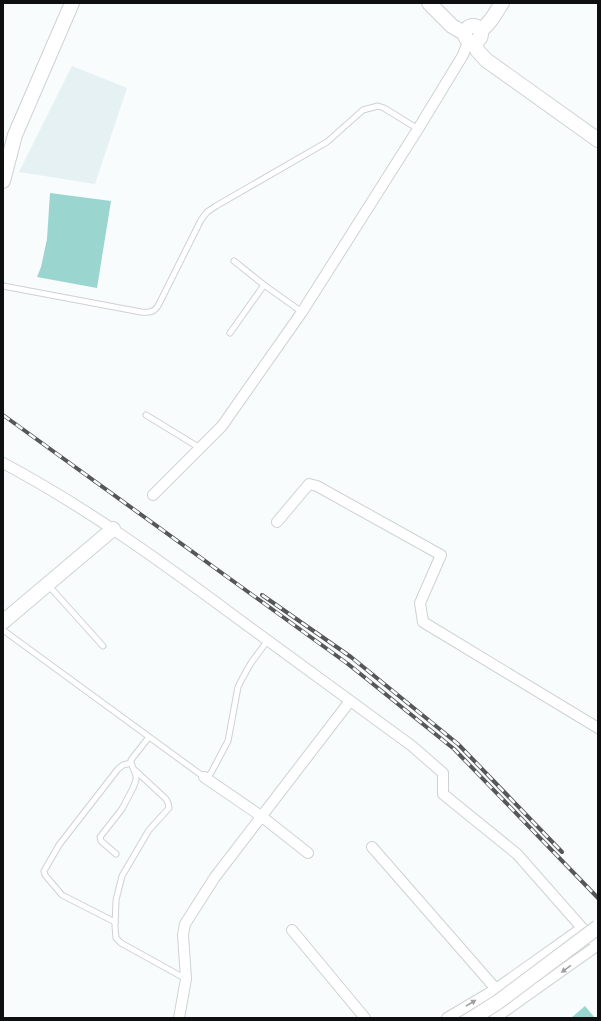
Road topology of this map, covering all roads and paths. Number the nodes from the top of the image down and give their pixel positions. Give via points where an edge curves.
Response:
1 (72, 3) edge
2 (429, 3) edge
3 (502, 3) edge
4 (472, 35) junction
5 (418, 129) junction
6 (598, 140) edge
7 (3, 181) edge
8 (234, 261) dead end
9 (264, 285) junction
10 (3, 286) edge
11 (302, 312) junction
12 (230, 333) dead end
13 (146, 415) dead end
14 (200, 448) junction
15 (3, 463) edge
16 (153, 495) dead end
17 (277, 522) dead end
18 (113, 529) junction
19 (47, 584) junction
20 (3, 622) edge
21 (3, 630) edge
22 (268, 640) junction
23 (103, 646) dead end
24 (350, 701) junction
25 (598, 728) edge
26 (149, 738) junction
27 (131, 764) junction
28 (136, 771) junction
29 (204, 777) junction
30 (261, 816) junction
31 (372, 847) dead end
32 (308, 853) dead end
33 (116, 854) dead end
34 (115, 922) junction
35 (598, 927) edge
36 (582, 928) junction
37 (292, 930) dead end
38 (598, 946) edge
39 (186, 979) junction
40 (496, 989) junction
41 (179, 1018) edge
42 (365, 1018) edge
43 (447, 1018) edge
44 (473, 1018) edge
45 (495, 1018) edge

1 - 7 street via 15,135
2 - 4 street via 452,26
3 - 4 street via 491,20
4 - 5 street via 463,55
4 - 6 street via 476,50 486,60
5 - 10 lane via 384,108 378,106 363,110 327,142 207,212 153,311 146,313
5 - 11 street
8 - 9 lane
9 - 11 lane
9 - 12 lane
11 - 14 street via 222,426
13 - 14 lane
14 - 16 street
15 - 18 street
17 - 25 street via 309,484 317,486 442,555 420,603 423,622
18 - 19 street
18 - 22 street
19 - 20 street
19 - 23 lane
21 - 26 lane
22 - 24 street
22 - 29 lane via 242,678 228,741 211,774
24 - 30 street
24 - 36 street via 412,746 443,773 444,794 517,854
26 - 27 lane via 132,759
26 - 29 lane
27 - 28 lane
27 - 34 lane via 118,769 59,845 44,871 44,875 62,895
28 - 33 lane via 136,780 122,809 100,837 101,841
28 - 34 lane via 166,799 169,808 149,830 122,876 116,900
29 - 30 street
30 - 32 street
30 - 39 street via 215,877 185,924 183,935
31 - 40 street
34 - 39 lane via 118,941
35 - 44 street, bridge
36 - 38 street
36 - 40 street
37 - 42 street
38 -> 45 street
39 - 41 street
43 -> 40 street

